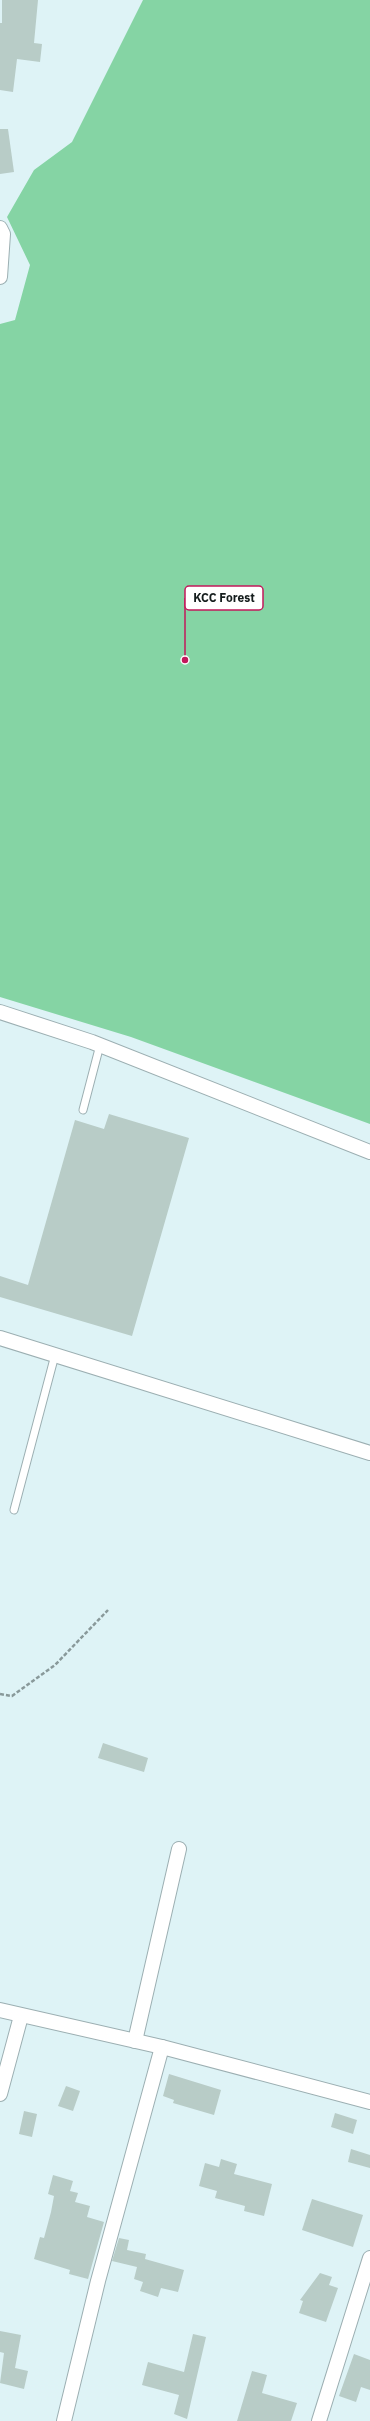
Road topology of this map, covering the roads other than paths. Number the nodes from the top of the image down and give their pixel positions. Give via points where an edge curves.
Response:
1 (0, 228) edge
2 (0, 277) edge
3 (0, 1012) edge
4 (100, 1045) junction
5 (83, 1110) dead end
6 (370, 1152) edge
7 (0, 1338) edge
8 (55, 1355) junction
9 (370, 1453) edge
10 (14, 1510) dead end
11 (179, 1848) dead end
12 (0, 2010) edge
13 (21, 2016) junction
14 (136, 2041) junction
15 (162, 2047) junction
16 (0, 2094) edge
17 (370, 2102) edge
18 (370, 2258) edge
19 (64, 2421) edge
20 (319, 2421) edge

1 - 2 street via 3,234 3,250
3 - 4 street
4 - 5 lane
4 - 6 street
7 - 8 street
8 - 9 street
8 - 10 lane
11 - 14 street
12 - 13 street
13 - 14 street
13 - 16 street
14 - 15 street
15 - 17 street
15 - 19 street via 98,2281
18 - 20 street

